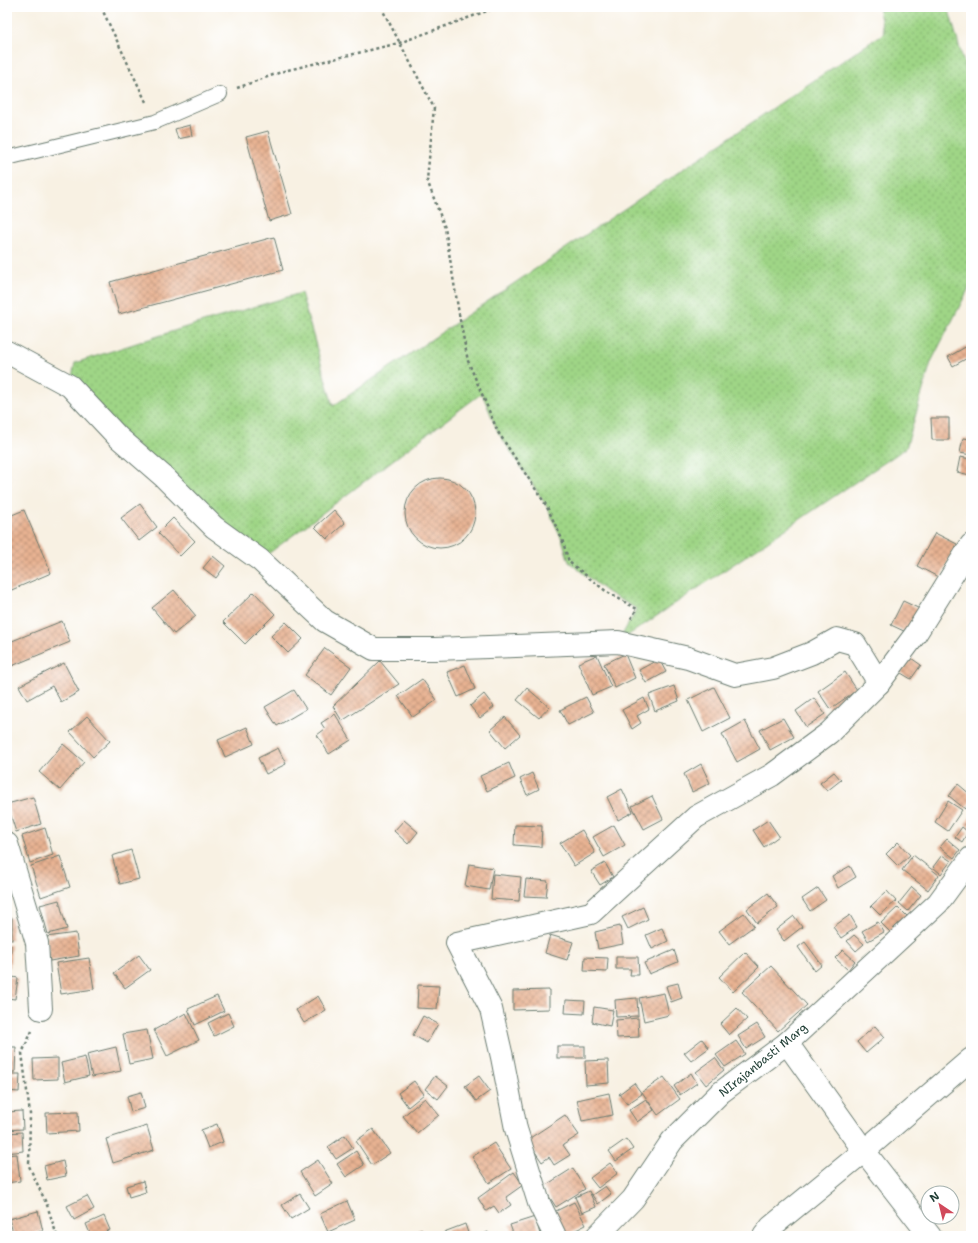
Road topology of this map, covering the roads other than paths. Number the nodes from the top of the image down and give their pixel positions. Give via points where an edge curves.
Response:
1 (220, 94) road end
2 (7, 158) edge
3 (7, 352) edge
4 (971, 545) edge
5 (879, 683) junction
6 (7, 844) edge
7 (971, 858) edge
8 (41, 1009) road end
9 (787, 1043) junction
10 (971, 1059) edge
11 (864, 1151) junction
12 (555, 1236) edge
13 (597, 1236) edge
14 (764, 1236) edge
15 (930, 1236) edge

1 - 2 lane via 155,122
3 - 5 street via 70,386 118,437 214,526 260,560 325,621 374,649 435,650 618,642 688,658 735,675 773,668 812,653 837,639 855,644
4 - 5 street via 915,635
5 - 12 street via 829,733 772,776 696,817 592,913 457,943 491,1009 516,1129 539,1203
6 - 8 street via 37,943
7 - 9 street, NIrajanbasti Marg via 938,903
9 - 11 street
9 - 13 street, NIrajanbasti Marg via 720,1092 672,1142 633,1199
10 - 11 street
11 - 14 street via 771,1227
11 - 15 street

